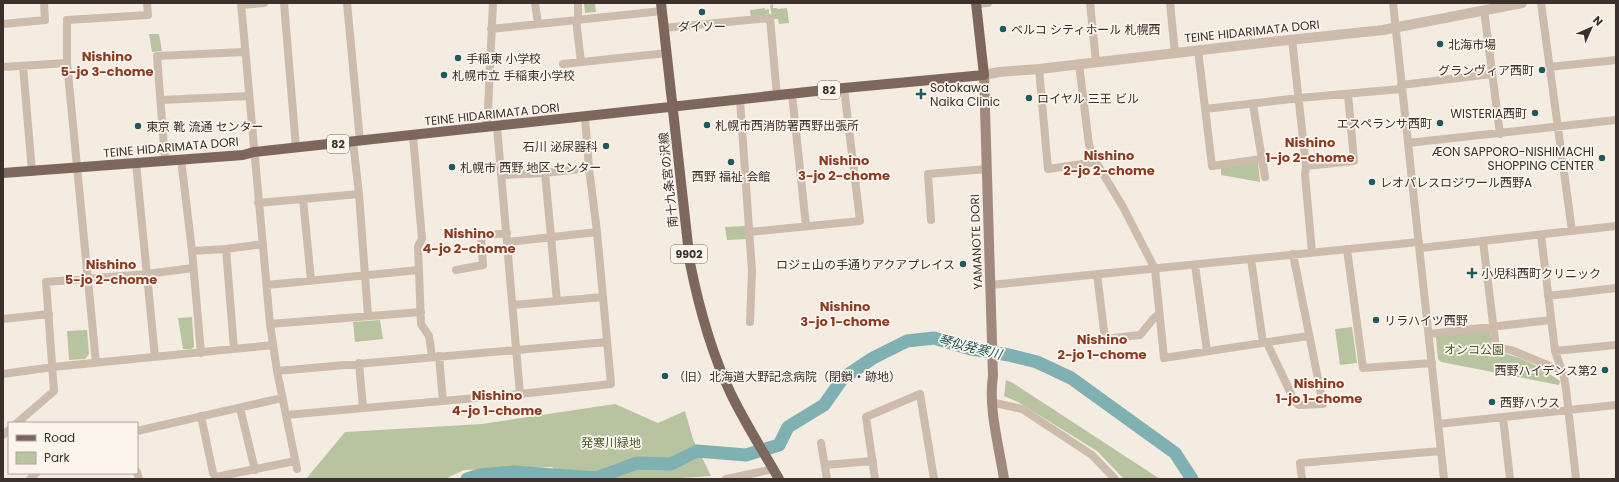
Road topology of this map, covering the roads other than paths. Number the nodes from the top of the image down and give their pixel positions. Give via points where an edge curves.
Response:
1 (44, 3) edge
2 (147, 3) edge
3 (264, 3) edge
4 (284, 3) edge
5 (347, 3) edge
6 (493, 3) edge
7 (535, 3) edge
8 (578, 3) edge
9 (988, 3) edge
10 (1090, 3) edge
11 (1170, 3) edge
12 (1393, 3) edge
13 (1522, 3) edge
14 (1541, 3) edge
15 (241, 4) edge
16 (976, 4) edge
17 (662, 7) edge
18 (1484, 10) junction
19 (577, 20) junction
20 (3, 24) edge
21 (538, 24) junction
22 (664, 28) junction
23 (1395, 28) junction
24 (491, 29) junction
25 (1292, 39) junction
26 (1198, 50) junction
27 (245, 52) junction
28 (667, 52) junction
29 (1175, 53) junction
30 (1616, 60) edge
31 (581, 62) junction
32 (1096, 62) junction
33 (67, 63) junction
34 (563, 64) dead end
35 (1079, 64) junction
36 (23, 66) junction
37 (3, 67) edge
38 (1549, 67) junction
39 (1038, 69) junction
40 (1492, 74) junction
41 (984, 75) junction
42 (1401, 87) junction
43 (844, 88) junction
44 (792, 94) junction
45 (1348, 94) junction
46 (248, 96) junction
47 (777, 96) junction
48 (1299, 98) junction
49 (161, 100) junction
50 (740, 100) junction
51 (1253, 105) junction
52 (674, 108) junction
53 (1206, 109) junction
54 (585, 117) junction
55 (1616, 120) edge
56 (1557, 126) junction
57 (497, 127) junction
58 (486, 128) junction
59 (1500, 134) junction
60 (413, 136) junction
61 (356, 142) junction
62 (1408, 143) junction
63 (296, 148) junction
64 (254, 152) junction
65 (181, 159) junction
66 (1261, 159) junction
67 (165, 160) junction
68 (1096, 162) junction
69 (136, 163) junction
70 (1306, 166) junction
71 (78, 168) junction
72 (589, 168) junction
73 (987, 169) junction
74 (32, 172) junction
75 (3, 173) edge
76 (546, 173) junction
77 (502, 175) junction
78 (1265, 177) dead end
79 (359, 194) junction
80 (303, 199) junction
81 (258, 203) junction
82 (931, 220) dead end
83 (806, 226) junction
84 (1616, 226) edge
85 (1572, 231) junction
86 (596, 232) junction
87 (749, 232) junction
88 (507, 233) junction
89 (1541, 234) junction
90 (551, 238) junction
91 (1483, 241) junction
92 (508, 242) junction
93 (263, 244) junction
94 (1419, 245) junction
95 (226, 249) junction
96 (1348, 249) junction
97 (192, 251) junction
98 (1312, 252) junction
99 (1292, 254) junction
100 (1251, 259) junction
101 (1195, 265) junction
102 (193, 268) junction
103 (1155, 269) junction
104 (418, 270) junction
105 (456, 270) dead end
106 (147, 274) junction
107 (1097, 274) junction
108 (365, 275) junction
109 (88, 279) junction
110 (311, 280) junction
111 (267, 285) junction
112 (990, 285) junction
113 (1616, 288) edge
114 (1548, 296) junction
115 (602, 297) junction
116 (557, 301) junction
117 (513, 304) junction
118 (421, 312) junction
119 (49, 314) junction
120 (1160, 314) junction
121 (368, 316) junction
122 (3, 319) edge
123 (1551, 320) junction
124 (750, 322) dead end
125 (270, 324) junction
126 (1494, 326) junction
127 (1429, 334) junction
128 (1308, 336) junction
129 (607, 342) junction
130 (1265, 343) junction
131 (1616, 345) edge
132 (273, 346) junction
133 (234, 349) junction
134 (517, 349) junction
135 (1207, 351) junction
136 (1555, 351) junction
137 (201, 353) junction
138 (435, 356) junction
139 (155, 357) junction
140 (96, 363) junction
141 (359, 363) junction
142 (1432, 363) junction
143 (53, 367) junction
144 (277, 371) junction
145 (1562, 372) junction
146 (3, 374) edge
147 (520, 394) junction
148 (282, 398) junction
149 (443, 401) junction
150 (991, 402) junction
151 (1616, 405) edge
152 (240, 408) junction
153 (363, 408) junction
154 (1568, 410) junction
155 (286, 415) junction
156 (201, 416) junction
157 (1503, 417) junction
158 (19, 422) edge
159 (1438, 424) junction
160 (138, 431) edge
161 (822, 443) dead end
162 (1441, 451) junction
163 (872, 461) junction
164 (825, 465) junction
165 (774, 469) junction
166 (255, 470) junction
167 (726, 479) edge
168 (779, 479) edge
169 (827, 479) edge
170 (875, 479) edge
171 (934, 479) edge
172 (1004, 479) edge
173 (1115, 479) edge
174 (1302, 479) edge
175 (1444, 479) edge
176 (1510, 479) edge
177 (1576, 479) edge

1 - 20 street via 45,20
2 - 33 street via 148,15 66,20
3 - 15 street
4 - 63 street
5 - 61 street
6 - 24 street
7 - 21 street
8 - 19 street
9 - 16 street
10 - 32 street
11 - 29 street
12 - 23 street
13 - 18 street, TEINE HIDARIMATA DORI
14 - 38 street
15 - 27 street
16 - 41 main road, YAMANOTE DORI
17 - 19 street
17 - 22 main road, 南十九条宮の沢線 / 9902
18 - 23 street, TEINE HIDARIMATA DORI
18 - 40 street
19 - 21 street
19 - 31 street
21 - 24 street
22 - 28 main road, 南十九条宮の沢線 / 9902
22 - 47 street via 770,18
23 - 25 street, TEINE HIDARIMATA DORI
23 - 42 street
24 - 58 street
25 - 26 street, TEINE HIDARIMATA DORI
25 - 48 street
26 - 29 street, TEINE HIDARIMATA DORI
26 - 53 street
27 - 46 street
27 - 49 street via 157,56
28 - 31 street
28 - 52 main road, 南十九条宮の沢線 / 9902
29 - 32 street, TEINE HIDARIMATA DORI
30 - 38 street
31 - 34 street
32 - 35 street, TEINE HIDARIMATA DORI
33 - 36 street
33 - 71 street
35 - 39 street, TEINE HIDARIMATA DORI
35 - 68 street via 1088,146
36 - 37 street
36 - 74 street
38 - 56 street
39 - 41 street, TEINE HIDARIMATA DORI
39 - 68 street via 1048,169
40 - 42 street
40 - 59 street
41 - 43 main road, TEINE HIDARIMATA DORI / 82
41 - 73 main road, YAMANOTE DORI
42 - 45 street
42 - 62 street
43 - 44 main road, TEINE HIDARIMATA DORI / 82
43 - 83 street via 860,221
44 - 47 main road, TEINE HIDARIMATA DORI / 82
44 - 83 street
45 - 48 street
45 - 70 street via 1354,161
46 - 49 street
46 - 64 street
47 - 50 main road, TEINE HIDARIMATA DORI / 82
48 - 51 street
48 - 70 street
49 - 67 street
50 - 52 main road, TEINE HIDARIMATA DORI / 82
50 - 87 street
51 - 53 street
51 - 66 street
52 - 54 main road, TEINE HIDARIMATA DORI / 82
52 - 165 main road, 南十九条宮の沢線 / 9902 via 690,263 698,303 708,338 731,394
53 - 66 street via 1212,166
54 - 57 main road, TEINE HIDARIMATA DORI / 82
54 - 72 street
55 - 56 street
56 - 59 street
56 - 85 street
57 - 58 main road, TEINE HIDARIMATA DORI / 82
57 - 77 street
58 - 60 main road, TEINE HIDARIMATA DORI / 82
59 - 62 street
60 - 61 main road, TEINE HIDARIMATA DORI / 82
60 - 104 street via 422,239 418,246
61 - 63 main road, TEINE HIDARIMATA DORI / 82
61 - 79 street
62 - 94 street
63 - 64 main road, TEINE HIDARIMATA DORI / 82
64 - 65 main road, TEINE HIDARIMATA DORI / 82
64 - 81 street
65 - 67 main road, TEINE HIDARIMATA DORI / 82
65 - 97 street
66 - 78 street
67 - 69 main road, TEINE HIDARIMATA DORI / 82
68 - 103 street
69 - 71 main road, TEINE HIDARIMATA DORI / 82
69 - 106 street
70 - 98 street
71 - 74 main road, TEINE HIDARIMATA DORI / 82
71 - 109 street
72 - 76 street
72 - 86 street
73 - 82 street via 928,174
73 - 112 main road, YAMANOTE DORI
74 - 75 main road, TEINE HIDARIMATA DORI / 82
76 - 77 street
76 - 90 street
77 - 88 street
79 - 80 street
79 - 108 street
80 - 81 street
80 - 110 street
81 - 93 street
83 - 87 street
84 - 85 street
85 - 89 street
86 - 90 street
86 - 115 street
87 - 124 street via 752,271
88 - 92 street
88 - 105 street via 481,236 483,265
89 - 91 street
89 - 114 street
90 - 92 street
90 - 116 street
91 - 94 street
91 - 126 street
92 - 117 street
93 - 95 street
93 - 111 street
94 - 96 street
94 - 127 street
95 - 97 street
95 - 133 street
96 - 98 street
96 - 142 street via 1363,368
97 - 102 street
98 - 99 street
99 - 100 street
99 - 128 street
100 - 101 street
100 - 130 street
101 - 103 street
101 - 135 street
102 - 106 street
102 - 137 street
103 - 107 street
103 - 120 street
104 - 108 street
104 - 118 street
106 - 109 street
106 - 139 street
107 - 112 street
107 - 120 street via 1105,339 1140,335
108 - 110 street
108 - 121 street
109 - 119 street via 46,282
109 - 140 street
110 - 111 street
111 - 125 street
112 - 150 main road, YAMANOTE DORI via 993,376
113 - 114 street
114 - 123 street
115 - 116 street
115 - 129 street
116 - 117 street
117 - 134 street
118 - 121 street
118 - 138 street via 421,324 429,336
119 - 122 street
119 - 143 street
120 - 135 street via 1164,358
121 - 125 street
123 - 126 street
123 - 136 street
125 - 132 street
126 - 127 street
126 - 145 street via 1496,348 1511,350
127 - 142 street
128 - 130 street
128 - 130 street via 1323,404 1299,405 1294,402
129 - 134 street
129 - 147 street via 611,384
130 - 135 street
131 - 136 street
132 - 133 street
132 - 144 street
133 - 137 street
134 - 138 street
134 - 147 street
136 - 145 street
137 - 139 street
138 - 141 street
138 - 149 street
139 - 140 street
140 - 143 street
141 - 144 street
141 - 153 street
142 - 159 street
143 - 146 street
143 - 158 street via 54,391
144 - 148 street
145 - 154 street
147 - 149 street
148 - 152 street
148 - 155 street
149 - 153 street
150 - 172 main road, YAMANOTE DORI
150 - 173 street via 1022,409 1092,455
151 - 154 street
152 - 156 street
152 - 166 street
153 - 155 street
154 - 157 street
154 - 177 street
155 - 166 street via 296,465
156 - 160 street
156 - 166 street via 216,477
157 - 159 street
157 - 176 street
159 - 162 street
161 - 164 street
162 - 174 street via 1300,463
162 - 175 street
163 - 164 street
163 - 170 street
163 - 171 street via 866,417 920,394
164 - 169 street
165 - 167 street
165 - 168 main road, 南十九条宮の沢線 / 9902

